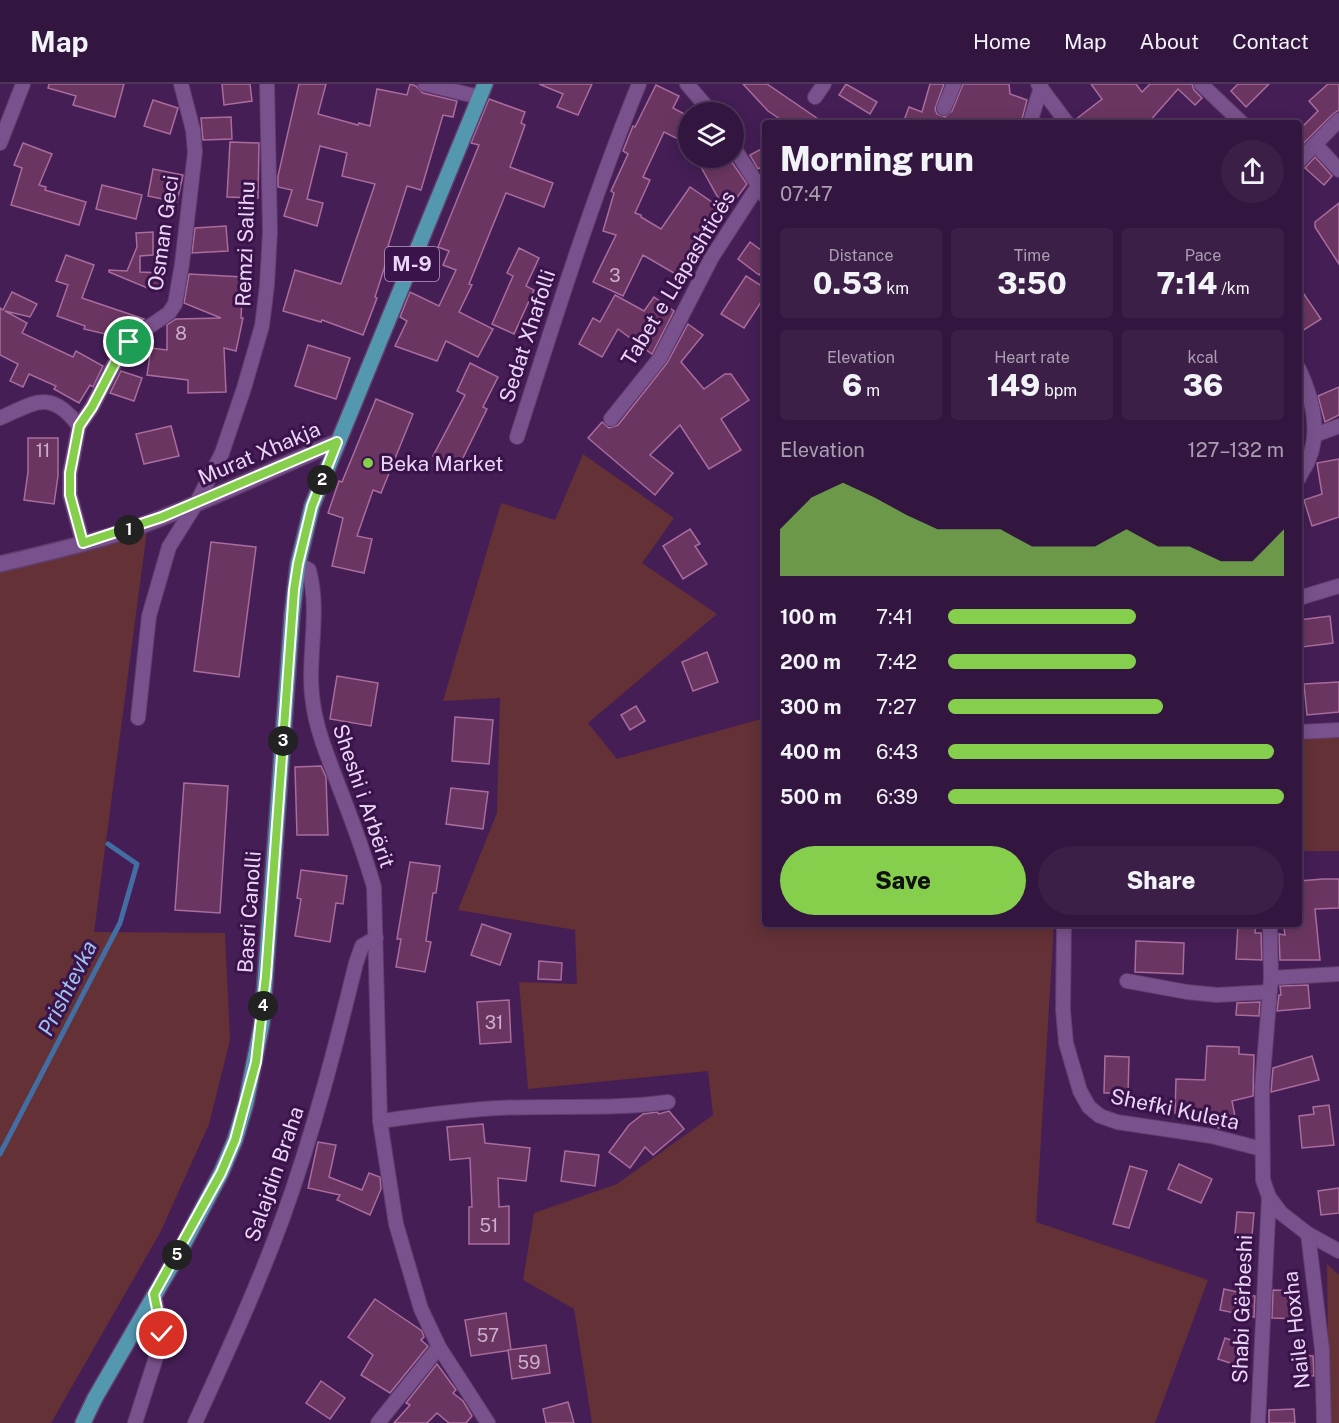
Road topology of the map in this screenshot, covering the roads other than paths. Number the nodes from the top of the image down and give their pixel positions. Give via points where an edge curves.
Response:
1 (23, 84) edge
2 (181, 84) edge
3 (267, 84) edge
4 (426, 84) edge
5 (639, 84) edge
6 (687, 84) edge
7 (824, 84) edge
8 (954, 84) edge
9 (1201, 84) edge
10 (1039, 86) edge
11 (482, 91) edge
12 (815, 97) dead end
13 (702, 102) edge
14 (944, 108) dead end
15 (1031, 120) edge
16 (1065, 120) edge
17 (1239, 120) edge
18 (1339, 120) edge
19 (0, 143) edge
20 (1315, 144) junction
21 (1302, 158) edge
22 (744, 163) edge
23 (1339, 170) edge
24 (762, 191) edge
25 (1302, 375) edge
26 (0, 418) edge
27 (611, 419) dead end
28 (79, 426) junction
29 (1339, 426) edge
30 (1315, 435) junction
31 (517, 437) dead end
32 (337, 442) junction
33 (1302, 472) edge
34 (197, 502) junction
35 (83, 543) junction
36 (0, 564) edge
37 (298, 564) junction
38 (1339, 586) edge
39 (1302, 597) edge
40 (138, 718) dead end
41 (1339, 730) edge
42 (1302, 732) edge
43 (1064, 927) edge
44 (1270, 927) edge
45 (376, 938) junction
46 (1339, 974) edge
47 (1127, 981) dead end
48 (1270, 985) junction
49 (668, 1102) dead end
50 (380, 1121) junction
51 (1262, 1149) junction
52 (1269, 1197) junction
53 (1308, 1234) junction
54 (1339, 1251) edge
55 (154, 1294) junction
56 (439, 1347) junction
57 (83, 1423) edge
58 (135, 1423) edge
59 (195, 1423) edge
60 (378, 1423) edge
61 (488, 1423) edge
62 (1258, 1423) edge
63 (1324, 1423) edge

1 - 19 street
2 - 28 street, Osman Geci via 194,130 195,152 175,304 169,313 129,342
3 - 34 street, Remzi Salihu via 270,232 262,326 222,453
4 - 11 street
5 - 31 street, Sedat Xhafolli via 578,249
6 - 13 street
7 - 12 street
8 - 14 street
9 - 17 street
10 - 15 street
10 - 16 street
11 - 32 main road, M-9
18 - 20 street
20 - 21 street
20 - 23 street
22 - 24 street
24 - 27 street, Tabet e Llapashticës via 712,257 660,358
25 - 30 street
26 - 28 street via 30,405 53,403
28 - 35 street via 70,495
29 - 30 street
30 - 33 street
32 - 34 street, Murat Xhakja
32 - 37 main road, Basri Canolli / M-9 via 312,506
34 - 35 street, Murat Xhakja
34 - 40 street, Murat Xhakja via 169,547 149,616
35 - 36 street, Murat Xhakja
37 - 45 street, Sheshi i Arbërit via 309,570 315,602 312,700 317,728 374,887
37 - 55 main road, Basri Canolli / M-9 via 256,1062 226,1162
38 - 39 street
41 - 42 street
43 - 51 street, Shefki Kuleta via 1066,1043 1080,1091 1089,1107 1117,1122 1211,1136
44 - 48 street
45 - 50 street, Sheshi i Arbërit
45 - 59 street, Salajdin Braha via 362,946 356,963 330,1072 283,1217
46 - 48 street
47 - 48 street via 1217,995
48 - 51 street via 1262,1087
49 - 50 street via 599,1108 490,1109
50 - 56 street, Sheshi i Arbërit via 396,1224 421,1309
51 - 52 street via 1263,1180
52 - 53 street via 1281,1213
52 - 62 street, Shabi Gërbeshi
53 - 54 street
53 - 63 street, Naile Hoxha via 1322,1348
55 - 57 main road, Basri Canolli / M-9
55 - 58 street via 162,1334
56 - 60 street
56 - 61 street, Sheshi i Arbërit

